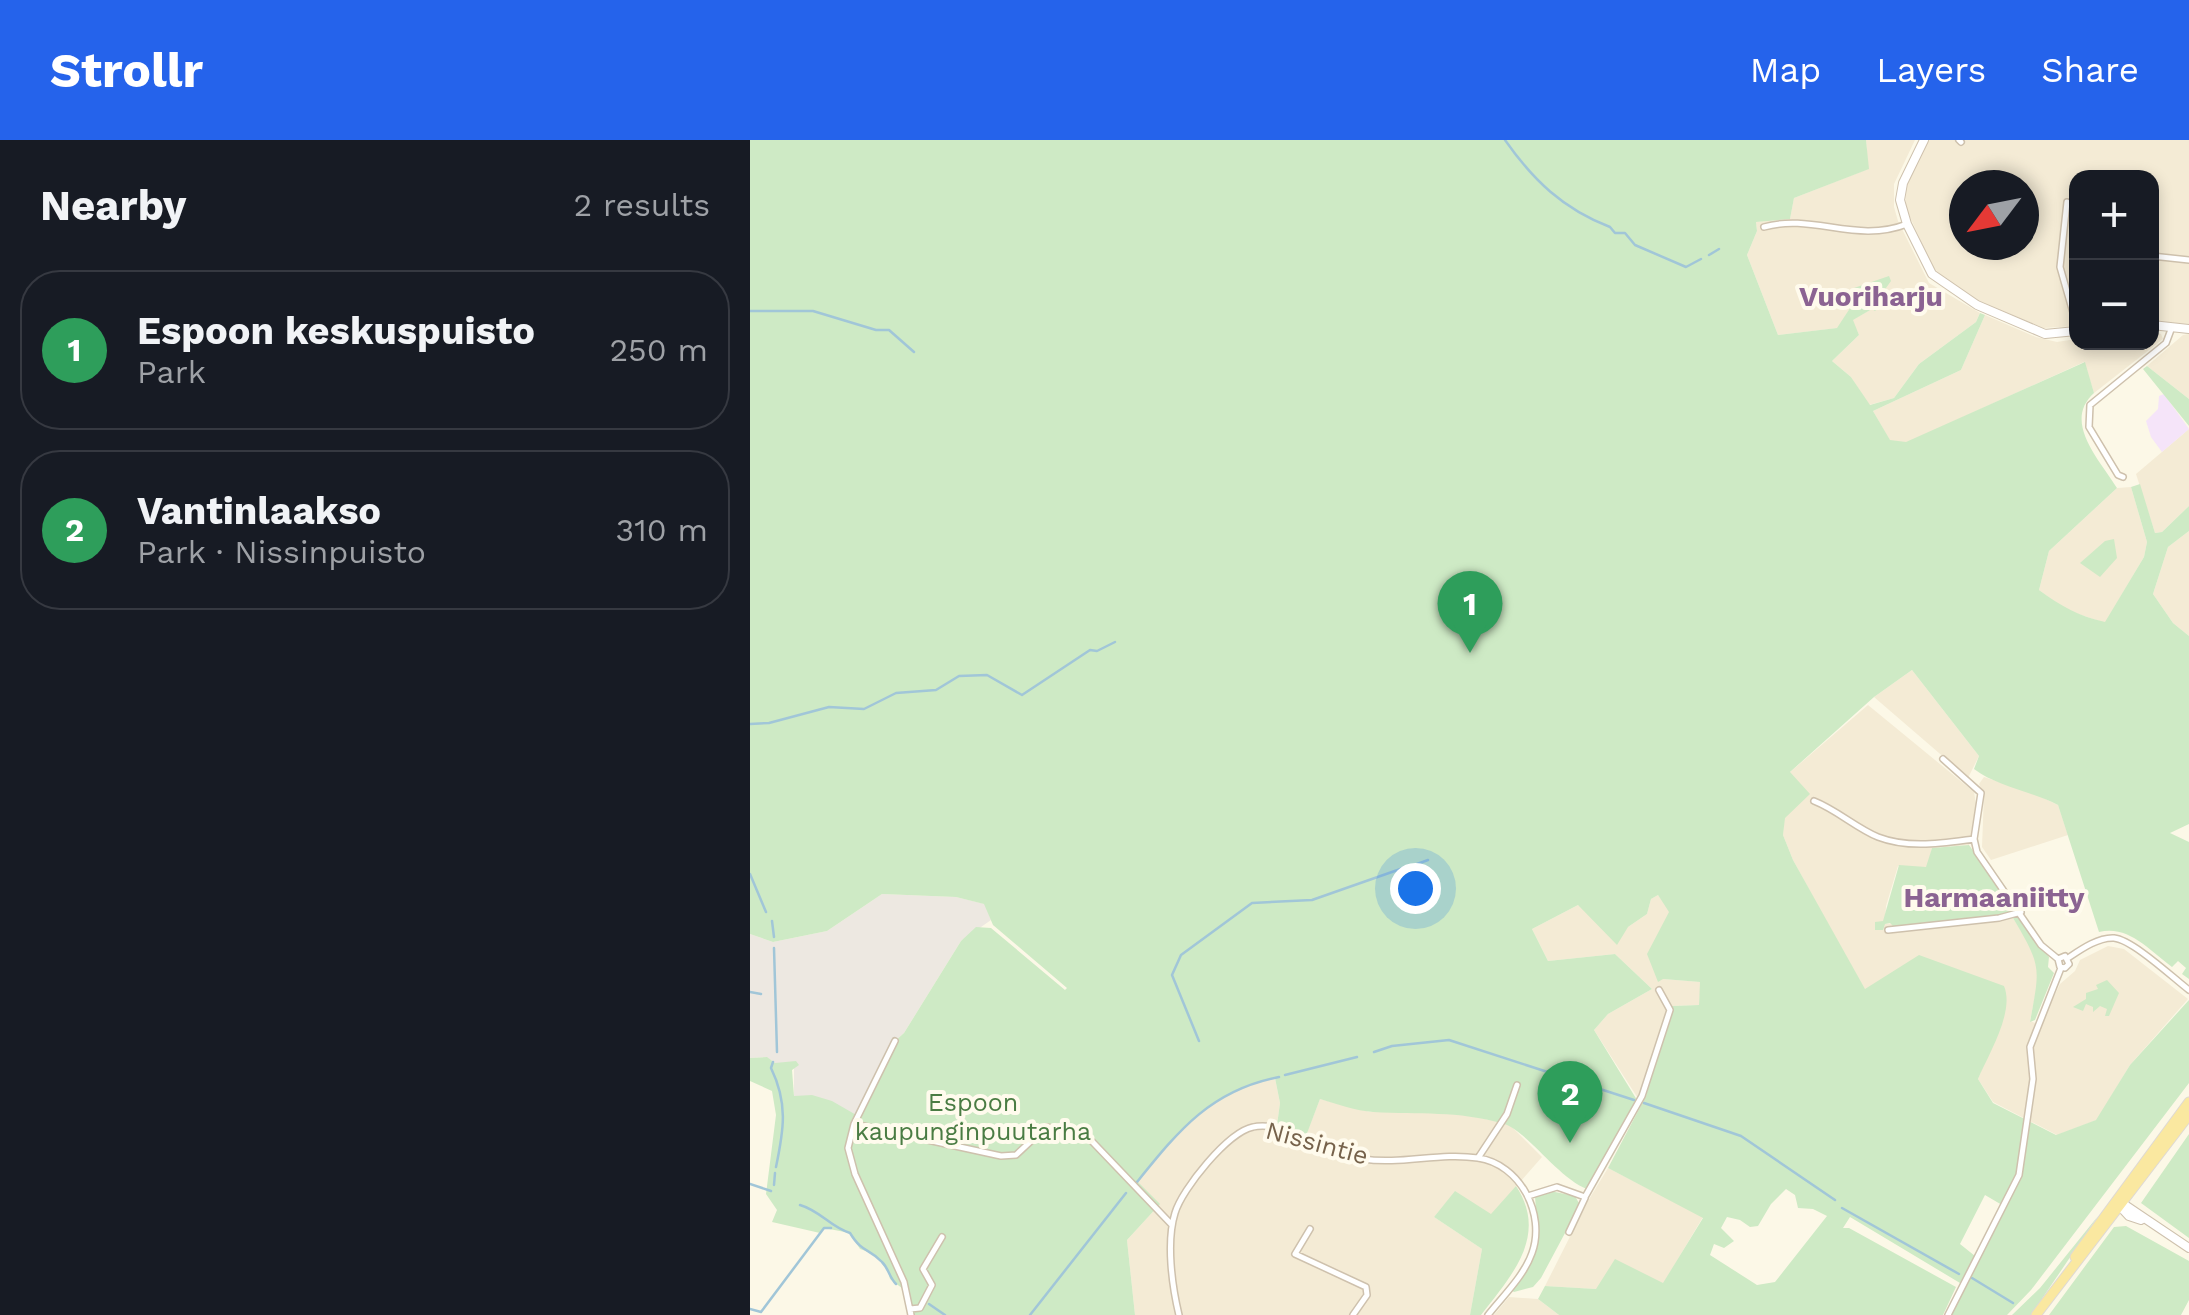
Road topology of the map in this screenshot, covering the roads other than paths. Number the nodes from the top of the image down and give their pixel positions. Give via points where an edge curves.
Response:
1 (1924, 140) edge
2 (2067, 202) dead end
3 (1907, 224) junction
4 (1764, 226) dead end
5 (2159, 257) edge
6 (2189, 260) edge
7 (2069, 299) edge
8 (2159, 326) edge
9 (2172, 327) junction
10 (2189, 329) edge
11 (2069, 332) edge
12 (2123, 477) dead end
13 (1943, 760) dead end
14 (1814, 801) dead end
15 (1974, 839) junction
16 (2020, 912) junction
17 (1888, 930) dead end
18 (2068, 958) junction
19 (2058, 959) junction
20 (2061, 968) junction
21 (1659, 990) dead end
22 (2189, 990) edge
23 (895, 1042) dead end
24 (1517, 1085) dead end
25 (2189, 1102) edge
26 (2189, 1115) edge
27 (854, 1124) junction
28 (1478, 1158) junction
29 (1528, 1196) junction
30 (1585, 1197) junction
31 (2120, 1204) junction
32 (1172, 1225) junction
33 (1310, 1229) dead end
34 (1569, 1232) dead end
35 (942, 1237) dead end
36 (2189, 1248) edge
37 (910, 1312) edge
38 (1179, 1315) edge
39 (1352, 1315) edge
40 (1488, 1315) edge
41 (1948, 1315) edge
42 (2036, 1315) edge

1 - 3 street via 1901,190
2 - 7 street via 2060,267
3 - 4 street via 1860,233 1795,222
3 - 11 street via 1941,283 2045,334
5 - 6 street
8 - 9 street
9 - 10 street
9 - 12 street via 2166,343 2090,405 2090,427
13 - 15 street via 1981,793
14 - 15 street via 1891,840 1940,845
15 - 16 street
16 - 17 street
16 - 19 street
18 - 19 street
18 - 20 street
18 - 22 street via 2114,938
19 - 20 street
20 - 41 street via 2032,1039 2034,1079 2019,1175
21 - 30 street via 1670,1010 1642,1096
23 - 27 street
24 - 28 street via 1508,1114
25 - 31 main road
26 - 31 main road
27 - 32 street via 1000,1156 1016,1155 1046,1128 1084,1134
27 - 37 street via 851,1162 904,1282
28 - 29 street via 1511,1174
28 - 32 street, Nissintie via 1361,1159 1276,1127 1253,1126 1205,1167
29 - 30 street via 1556,1187
29 - 40 street via 1536,1224 1533,1250
30 - 34 street
31 - 36 street
31 - 42 main road
32 - 38 street, Nissintie
33 - 39 street via 1295,1254 1366,1287
35 - 37 street via 923,1269 932,1285 920,1308

